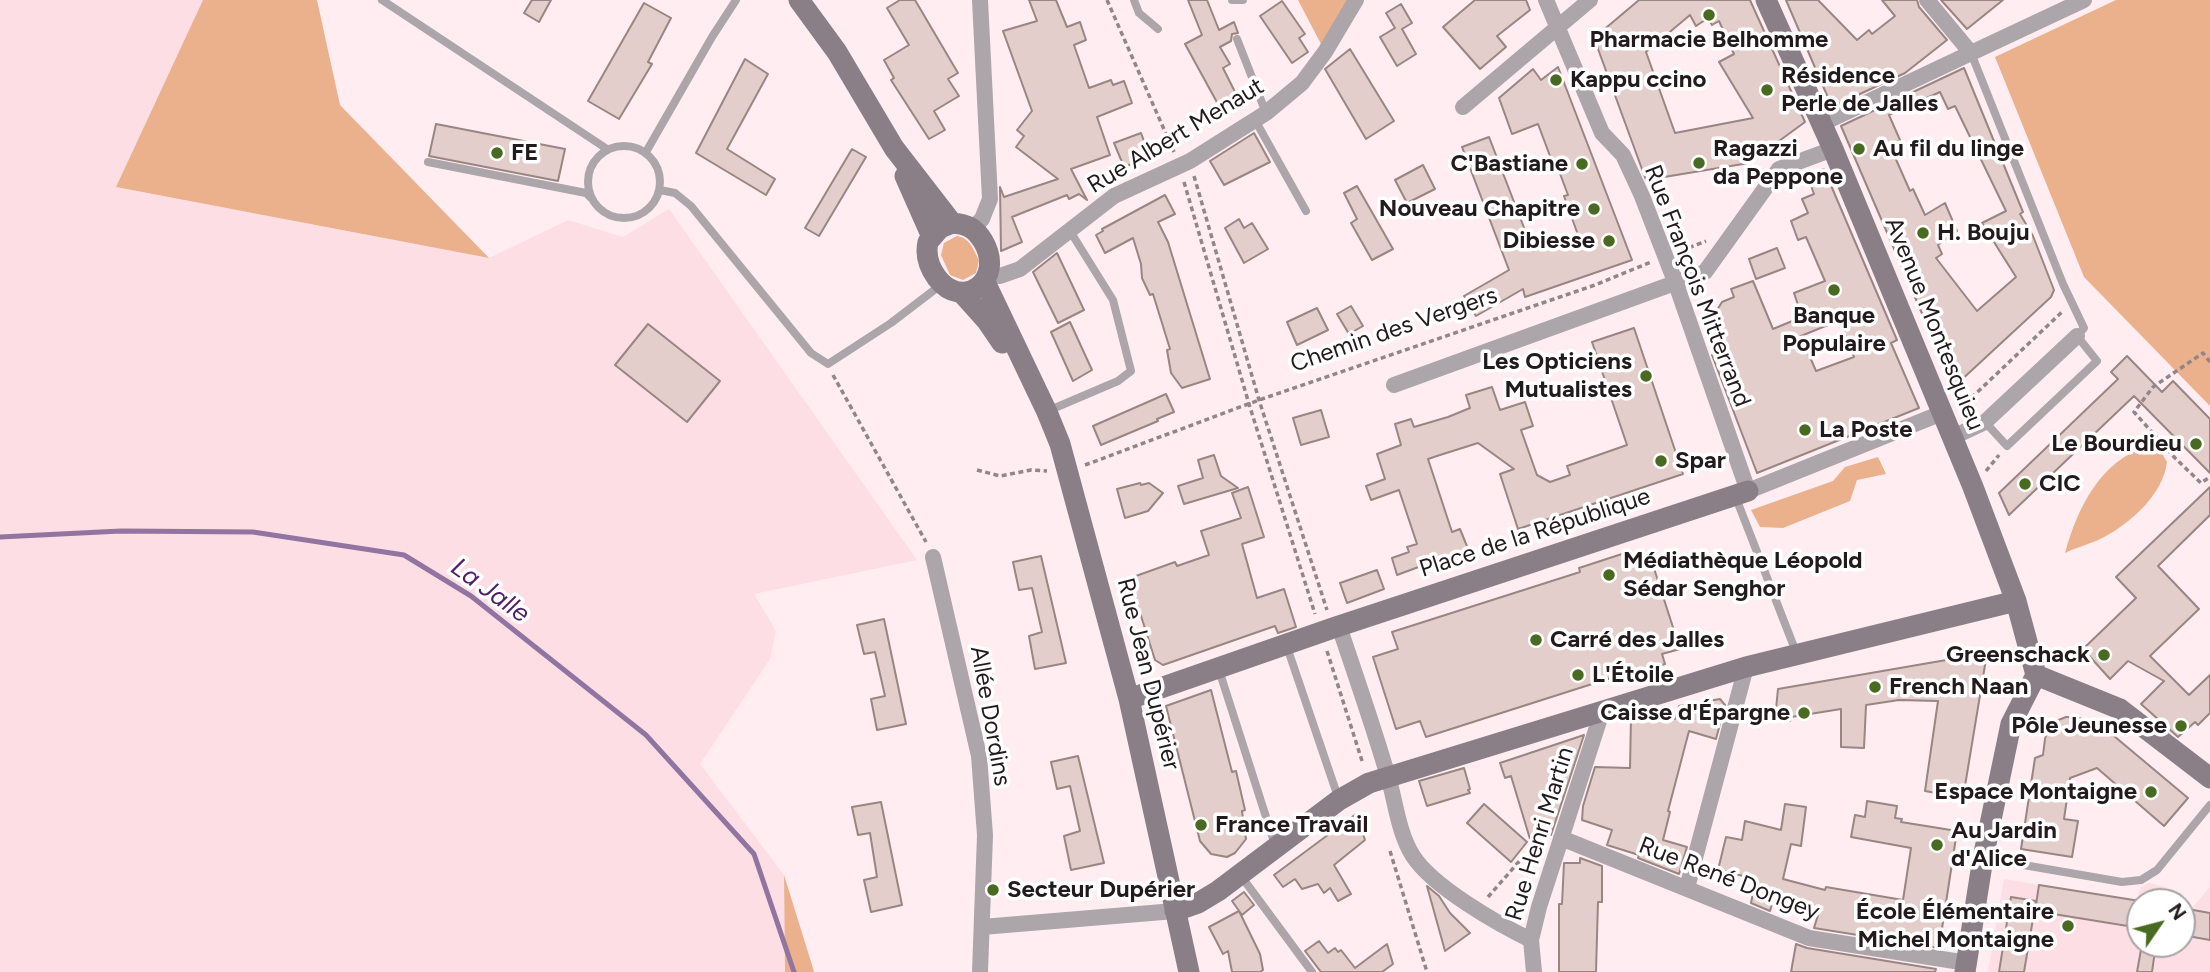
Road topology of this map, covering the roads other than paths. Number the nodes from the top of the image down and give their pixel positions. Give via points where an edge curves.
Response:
1 (382, 0) edge
2 (736, 0) edge
3 (799, 0) edge
4 (980, 0) edge
5 (1134, 0) edge
6 (1232, 0) edge
7 (1243, 0) edge
8 (1356, 0) edge
9 (1546, 0) edge
10 (1590, 0) edge
11 (1766, 0) edge
12 (1927, 0) edge
13 (2076, 2) edge
14 (1556, 27) junction
15 (1158, 29) dead end
16 (1237, 40) dead end
17 (1970, 53) junction
18 (1463, 107) dead end
19 (1261, 116) junction
20 (1821, 124) junction
21 (894, 148) junction
22 (607, 149) junction
23 (1833, 149) junction
24 (646, 152) junction
25 (428, 162) dead end
26 (660, 190) junction
27 (593, 200) junction
28 (1306, 211) dead end
29 (962, 226) junction
30 (1070, 230) junction
31 (932, 237) junction
32 (987, 278) junction
33 (1676, 284) junction
34 (951, 288) junction
35 (2077, 336) junction
36 (1394, 386) dead end
37 (1042, 402) junction
38 (1940, 408) junction
39 (1985, 422) junction
40 (1953, 437) junction
41 (1741, 493) junction
42 (933, 557) road end
43 (2016, 601) junction
44 (1331, 629) junction
45 (1286, 644) junction
46 (1797, 654) junction
47 (1219, 667) junction
48 (1746, 667) junction
49 (2036, 675) junction
50 (1129, 699) junction
51 (1599, 711) junction
52 (2208, 772) edge
53 (1378, 781) junction
54 (1339, 800) junction
55 (2210, 805) edge
56 (1559, 844) junction
57 (1276, 847) junction
58 (1983, 858) junction
59 (1240, 874) junction
60 (1687, 888) junction
61 (1175, 911) junction
62 (982, 927) junction
63 (1531, 940) junction
64 (1966, 967) edge
65 (980, 972) edge
66 (1189, 972) edge
67 (1312, 972) edge
68 (1534, 972) edge

1 - 22 lane
2 - 24 lane
3 - 21 street via 837,52
4 - 29 street via 989,199 982,219
5 - 15 lane via 1139,13
6 - 7 lane
8 - 19 street, Rue Albert Menaut via 1302,83
9 - 14 street, Rue François Mitterrand
10 - 14 street
11 - 20 street, Avenue Montesquieu
12 - 17 street
13 - 17 street
14 - 18 street
14 - 33 street, Rue François Mitterrand via 1602,132 1623,155
16 - 19 lane
17 - 20 street
17 - 35 lane via 2084,328
19 - 28 lane
19 - 30 street, Rue Albert Menaut via 1185,163 1114,195
20 - 23 street, Avenue Montesquieu
21 - 29 street
21 - 31 street
22 - 24 lane via 633,146
22 - 27 lane via 591,166 588,178
23 - 33 street, Chemin des Vergers via 1779,169 1705,272
23 - 38 street, Avenue Montesquieu
24 - 26 lane via 659,169
25 - 27 lane via 586,193
26 - 27 lane via 647,211 624,218 601,210
26 - 34 lane via 675,193 691,206 811,352 828,364
29 - 31 street via 940,228
29 - 32 street via 981,237 990,256
30 - 32 street, Rue Albert Menaut via 1020,269
30 - 37 lane via 1114,300 1131,371 1118,381
31 - 34 street via 927,248 929,262
32 - 34 street via 975,289
32 - 37 street, Rue Jean Dupérier
33 - 36 street, Chemin des Vergers
33 - 41 street, Rue François Mitterrand
34 - 37 street, Rue Jean Dupérier via 987,321
35 - 39 street
35 - 39 lane via 2096,361 2007,446
37 - 50 street, Rue Jean Dupérier via 1068,471
38 - 40 street, Avenue Montesquieu
38 - 41 street
39 - 40 street
40 - 43 street, Avenue Montesquieu
41 - 44 street, Place de la République
41 - 46 lane
42 - 62 street, Allée Dordins via 979,756 985,835
43 - 46 street
43 - 49 street, Avenue Montesquieu
44 - 45 street, Place de la République
44 - 53 street
45 - 47 street, Place de la République
45 - 54 lane
46 - 48 street
47 - 50 street, Place de la République
47 - 57 lane
48 - 51 street
48 - 60 street
49 - 52 street via 2120,709
49 - 58 street via 2011,724
50 - 61 street, Rue Jean Dupérier
51 - 53 street
51 - 56 street, Rue Henri Martin
53 - 54 street
53 - 63 street via 1413,856 1434,879
54 - 57 street
55 - 58 lane via 2157,870 2141,880 2122,882
56 - 60 street, Rue René Dongey
56 - 63 street, Rue Henri Martin
57 - 59 street
58 - 64 street
59 - 61 street via 1198,903
59 - 67 lane
60 - 64 street, Rue René Dongey via 1809,937
61 - 62 street
61 - 66 street, Rue Jean Dupérier
62 - 65 street, Allée Dordins
63 - 68 street, Rue Henri Martin

